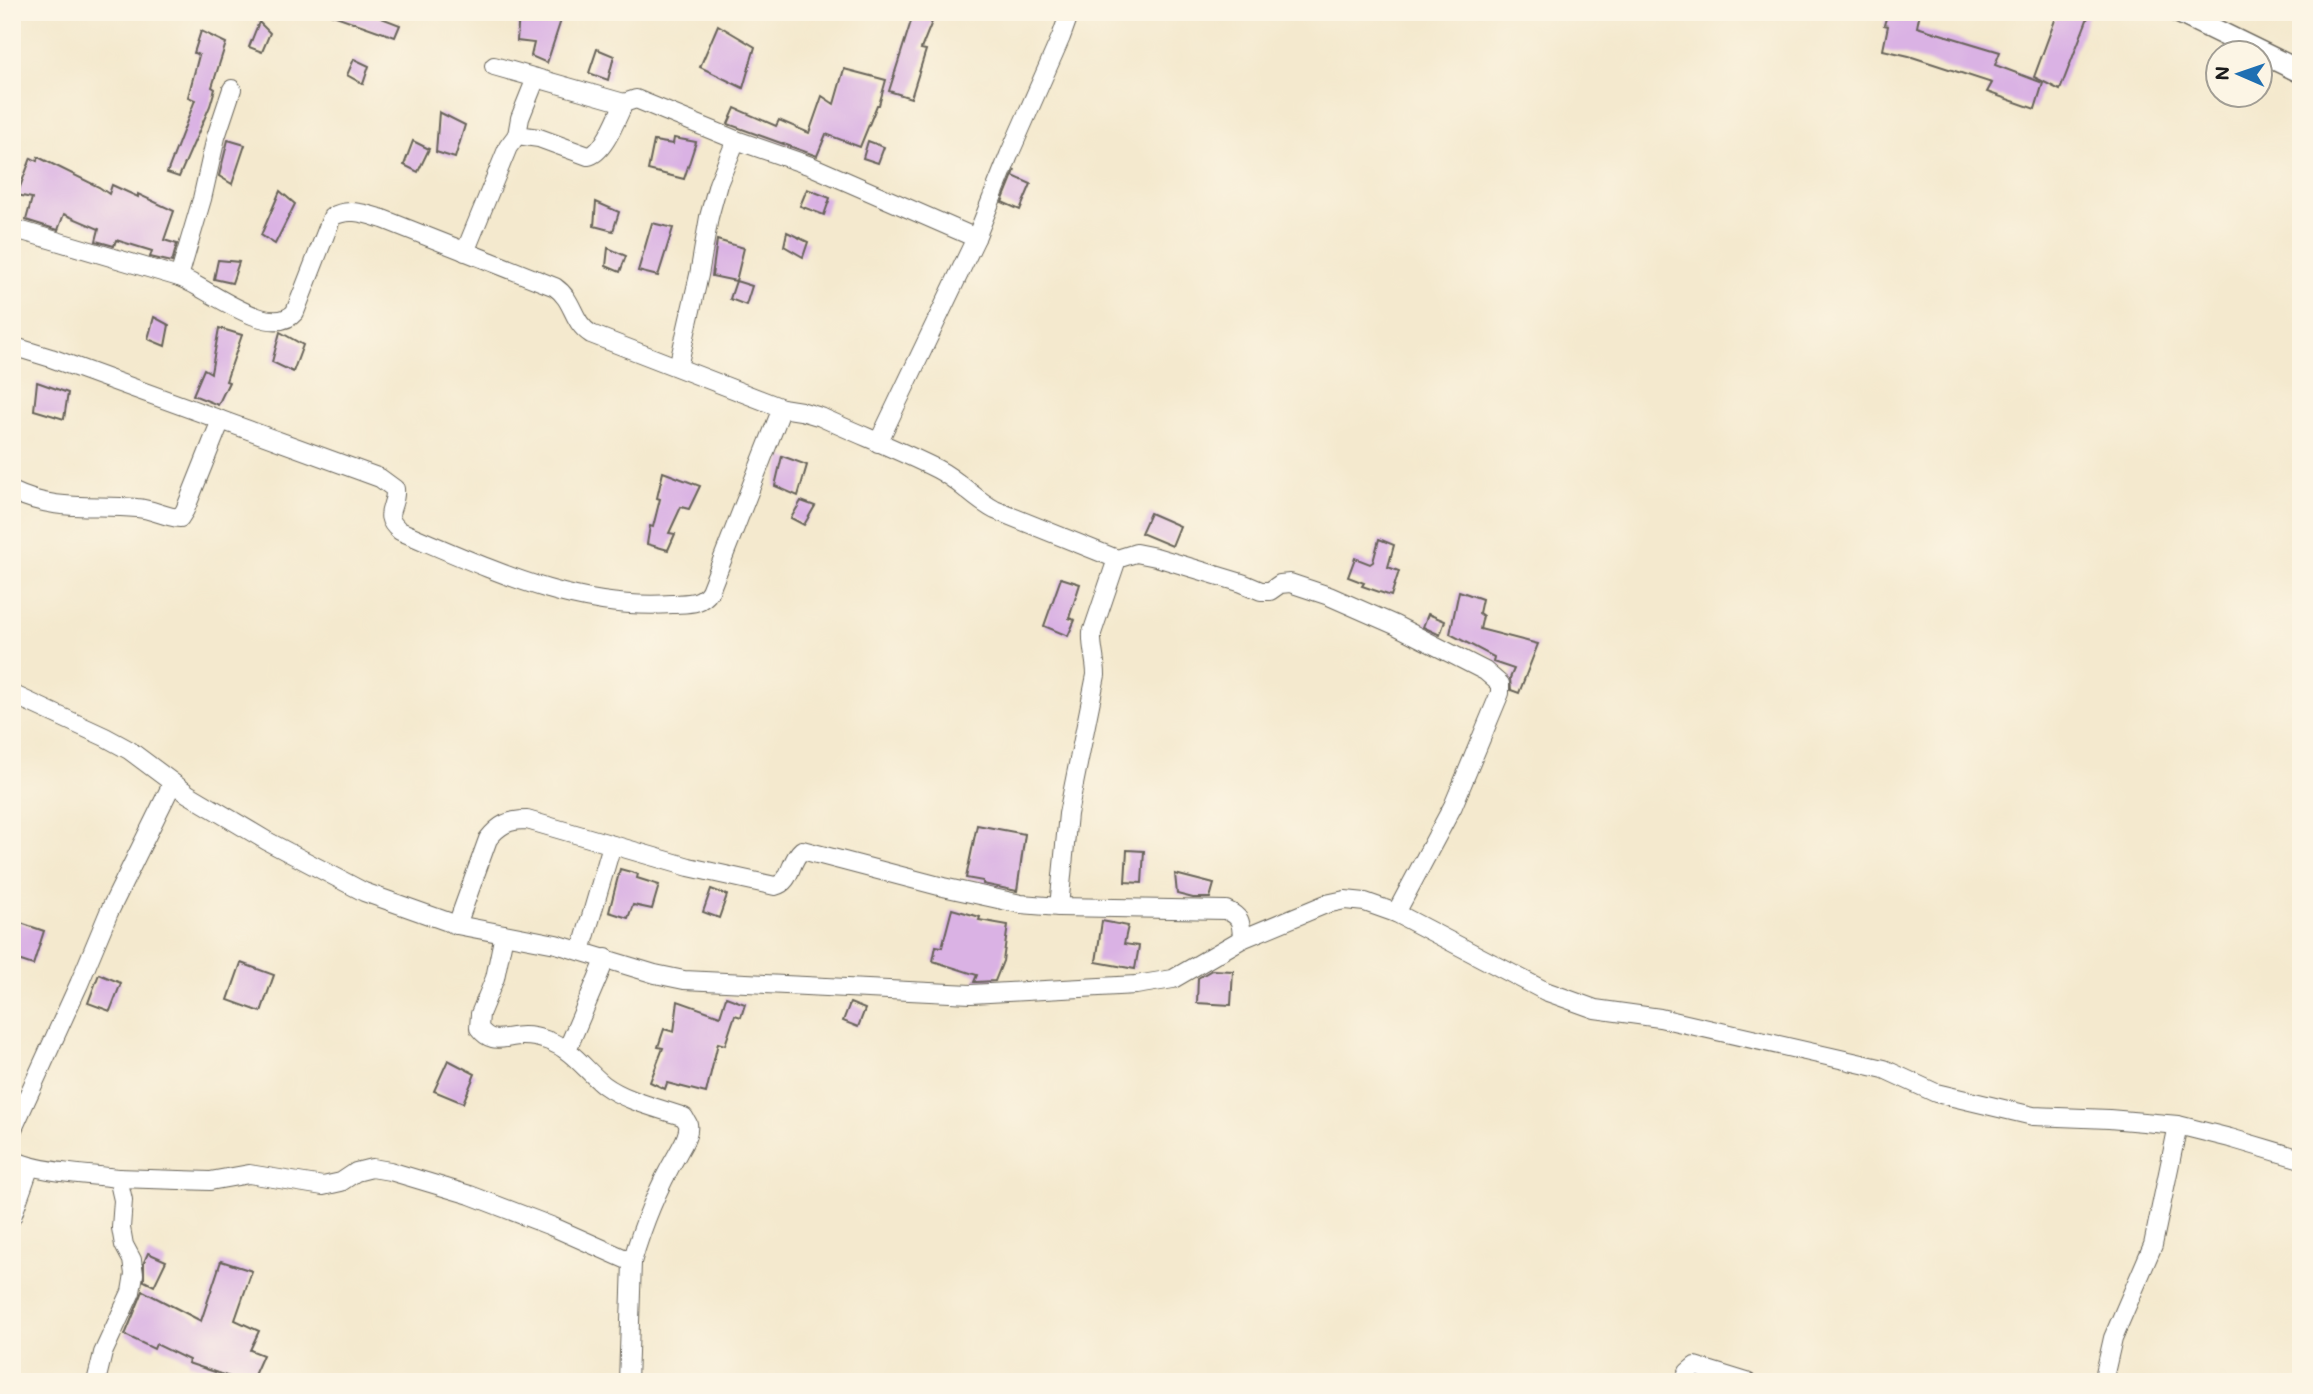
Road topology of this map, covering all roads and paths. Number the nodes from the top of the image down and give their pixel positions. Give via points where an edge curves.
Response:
1 (1070, 12) edge
2 (2178, 12) edge
3 (495, 66) dead end
4 (2301, 72) edge
5 (536, 78) junction
6 (232, 89) dead end
7 (624, 103) junction
8 (517, 135) junction
9 (737, 139) junction
10 (12, 228) edge
11 (976, 238) junction
12 (466, 252) junction
13 (179, 277) junction
14 (12, 346) edge
15 (678, 367) junction
16 (782, 408) junction
17 (221, 420) junction
18 (878, 443) junction
19 (12, 491) edge
20 (1117, 559) junction
21 (12, 694) edge
22 (172, 784) junction
23 (612, 845) junction
24 (1059, 907) junction
25 (1396, 913) junction
26 (457, 925) junction
27 (504, 934) junction
28 (1242, 939) junction
29 (581, 951) junction
30 (606, 958) junction
31 (567, 1050) junction
32 (2178, 1125) junction
33 (12, 1131) edge
34 (12, 1158) edge
35 (2301, 1159) edge
36 (30, 1166) junction
37 (118, 1178) junction
38 (12, 1217) edge
39 (632, 1262) junction
40 (96, 1382) edge
41 (628, 1382) edge
42 (1684, 1382) edge
43 (1748, 1382) edge
44 (2103, 1382) edge

1 - 11 street
2 - 4 street
3 - 5 street
5 - 7 street
5 - 8 street
6 - 13 street
7 - 8 street via 593,156
7 - 9 street via 636,99
8 - 12 street
9 - 11 street
9 - 15 street via 709,217
10 - 13 street
11 - 18 street
12 - 13 street via 372,216 338,213 328,224 295,312 284,321 230,306
12 - 15 street via 555,287 572,303 581,327 591,334
14 - 17 street
15 - 16 street
16 - 17 street via 705,599 656,605 606,603 522,582 400,531 390,518 396,495 390,483
16 - 18 street via 821,417
17 - 19 street via 180,518 139,508 44,504
18 - 20 street via 938,470 995,510
20 - 24 street via 1092,633 1096,675 1069,814
20 - 25 street via 1136,553 1156,557 1261,591 1290,583 1395,625 1485,671 1500,684 1453,806
21 - 22 street via 129,750
22 - 26 street via 364,892
22 - 33 street via 109,912
23 - 24 street via 775,886 786,880 802,850 943,887 1021,904
23 - 26 street via 527,820 507,822 488,839
23 - 29 street
24 - 28 street via 1226,910 1236,914
25 - 28 street via 1345,900
25 - 32 street via 1545,991 1595,1009 1660,1018 1884,1069 1936,1093 2033,1116
26 - 27 street
27 - 29 street
27 - 31 street via 479,1028 493,1040 533,1037
28 - 30 street via 1173,979 971,994 684,980
29 - 30 street
30 - 31 street
31 - 39 street via 605,1086 684,1117 688,1124 686,1138 643,1225
32 - 35 street
32 - 44 street via 2153,1245 2113,1338
34 - 36 street
36 - 37 street
36 - 38 street
37 - 39 street via 210,1181 249,1174 323,1186 372,1168 470,1195
37 - 40 street via 123,1200 121,1228 134,1274
39 - 41 street
42 - 43 street via 1689,1369 1698,1367

